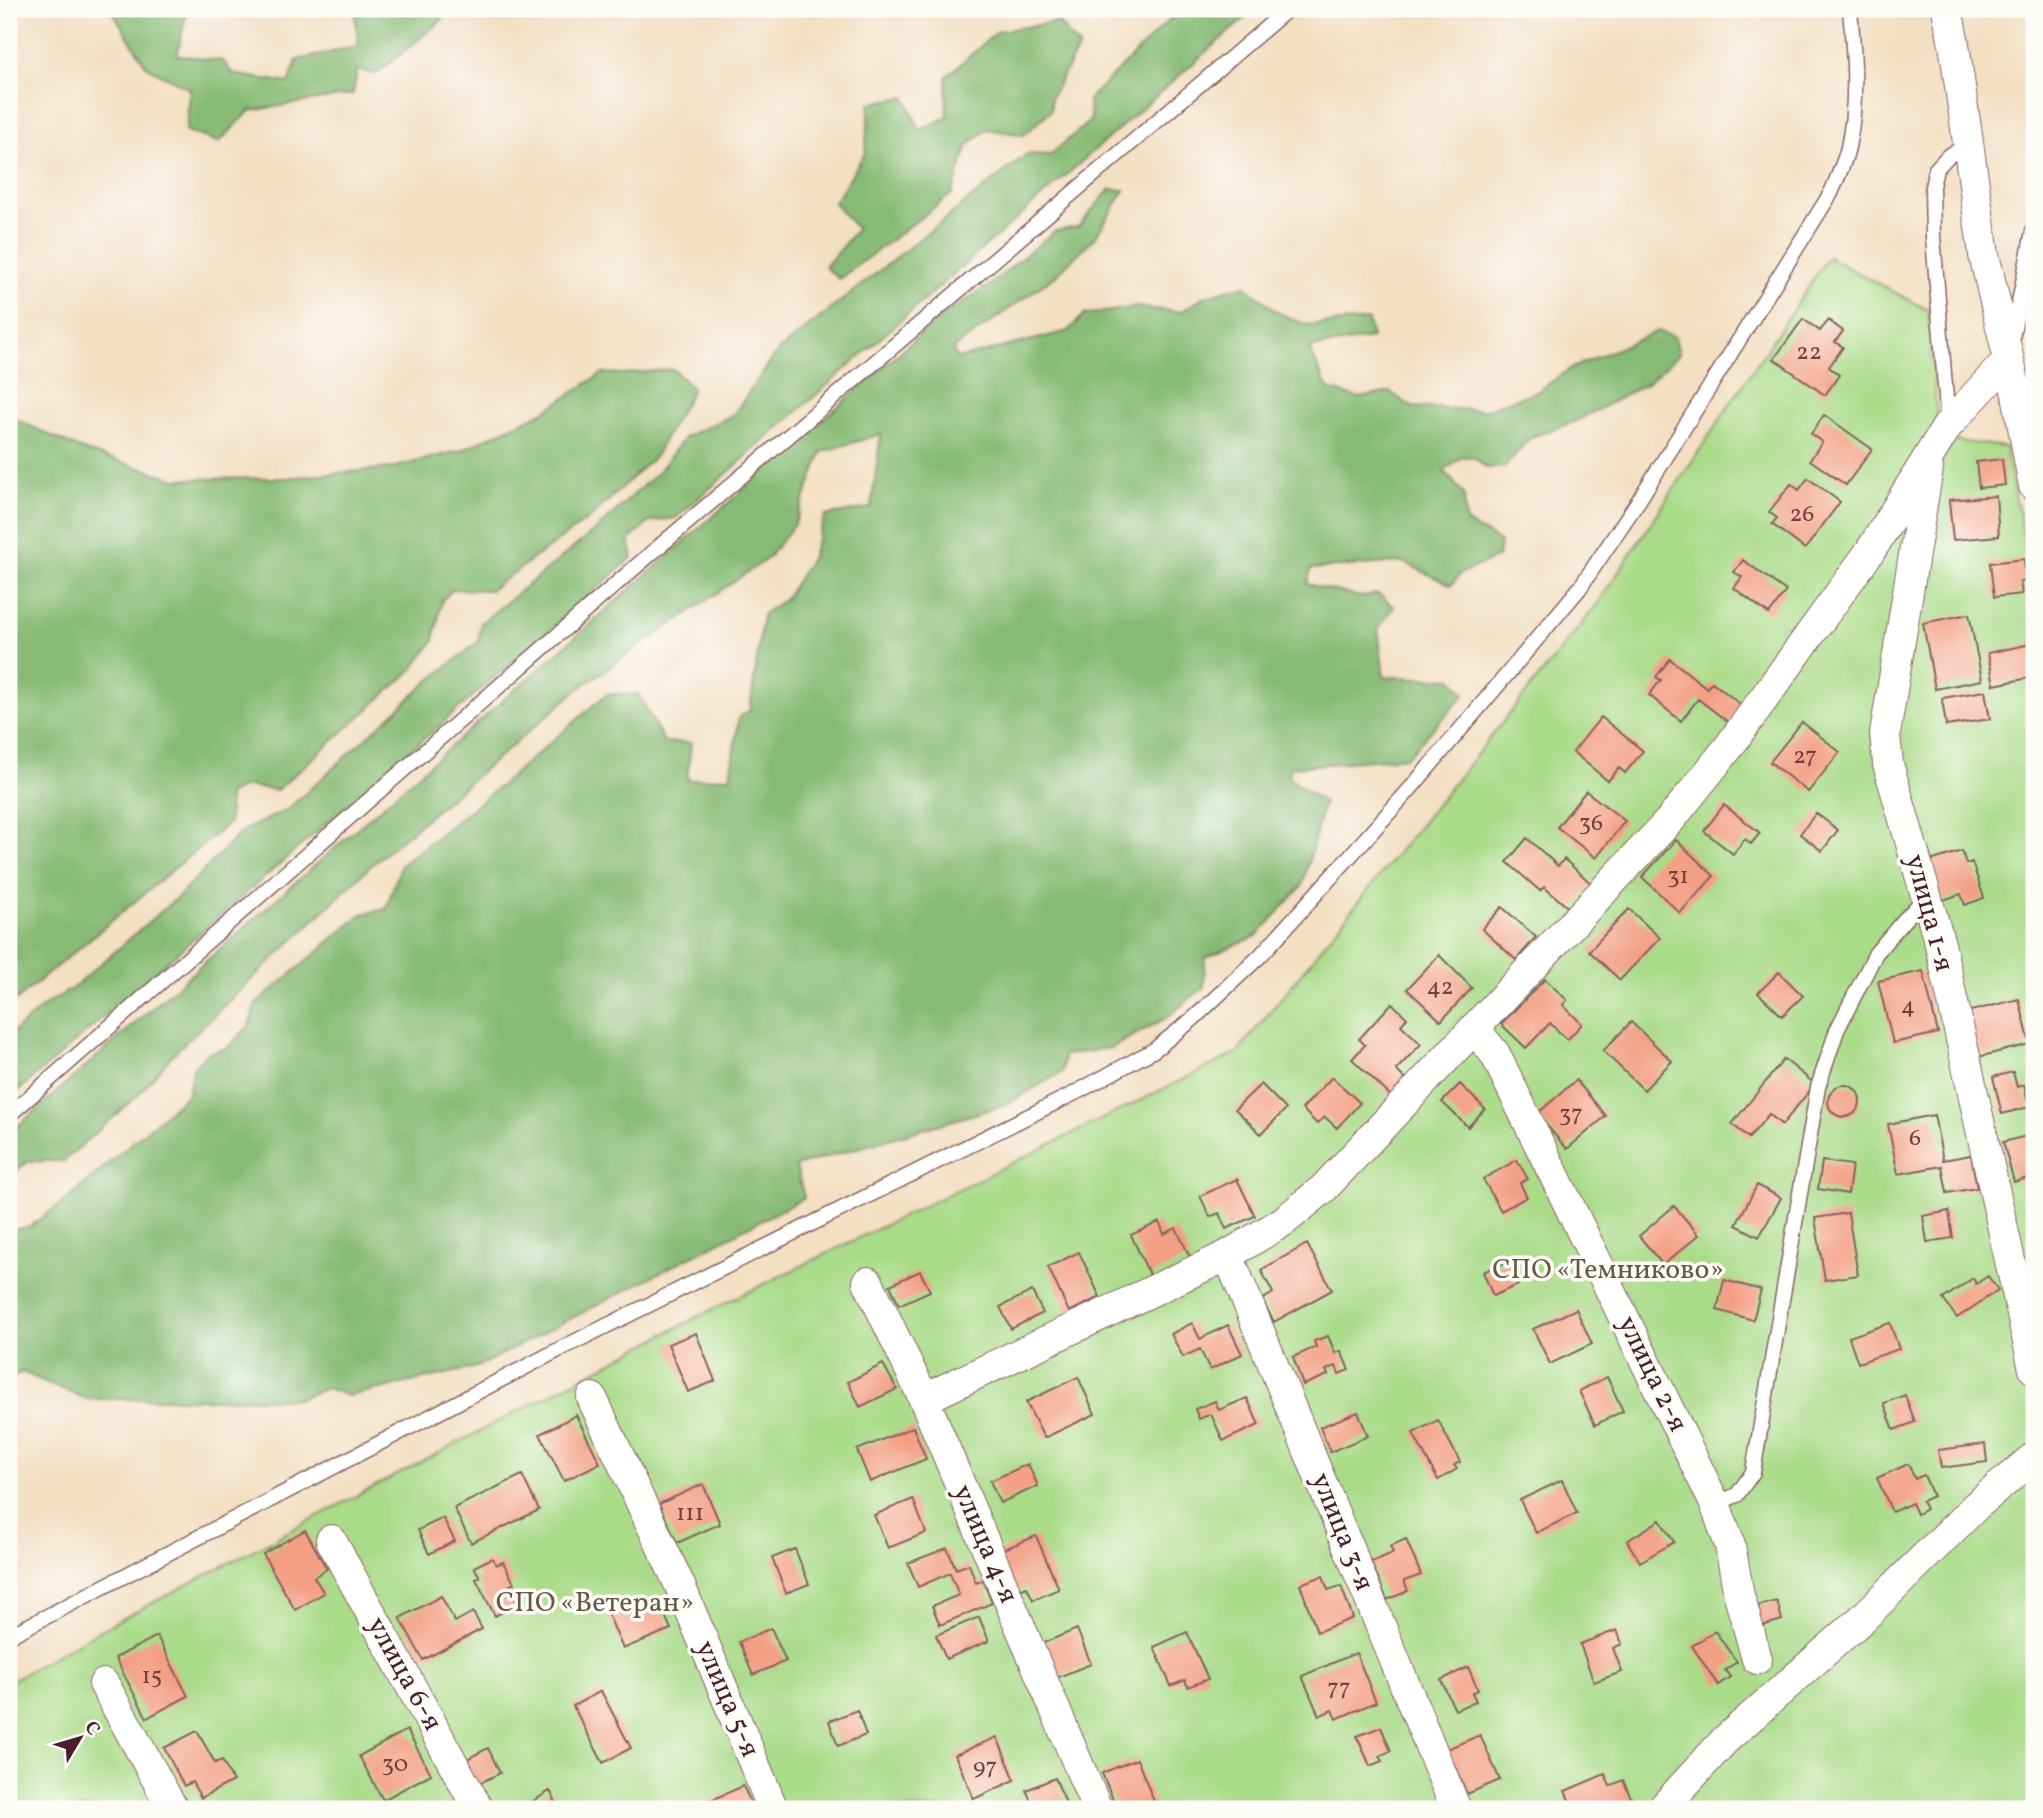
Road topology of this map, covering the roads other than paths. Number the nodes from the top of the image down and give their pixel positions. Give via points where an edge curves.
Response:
1 (1288, 9) edge
2 (1850, 9) edge
3 (1947, 9) edge
4 (1967, 146) junction
5 (2034, 226) edge
6 (2008, 360) junction
7 (1948, 425) junction
8 (1930, 454) junction
9 (2034, 486) edge
10 (1926, 897) junction
11 (1474, 1028) junction
12 (9, 1115) edge
13 (1228, 1255) junction
14 (868, 1282) dead end
15 (2034, 1370) edge
16 (592, 1398) dead end
17 (924, 1399) junction
18 (2034, 1457) edge
19 (1715, 1504) junction
20 (331, 1540) dead end
21 (9, 1636) edge
22 (1757, 1659) dead end
23 (104, 1684) dead end
24 (173, 1809) edge
25 (478, 1809) edge
26 (773, 1809) edge
27 (1097, 1809) edge
28 (1456, 1809) edge
29 (1662, 1809) edge

1 - 12 lane via 640,563
2 - 21 lane via 1853,106 1848,147 1831,194 1646,489 1580,589 1411,788 1261,956 1193,1019 1154,1049 1075,1093 564,1347
3 - 4 street
4 - 6 street via 1984,255
4 - 7 lane via 1936,169 1932,187
5 - 6 lane
6 - 7 street
6 - 9 street
7 - 8 street
8 - 10 street, улица 1-я via 1885,734 1888,764
8 - 11 street via 1871,550 1728,748 1671,819
10 - 15 street, улица 1-я
10 - 19 lane via 1876,953 1837,1030 1818,1087 1753,1472 1737,1494
11 - 13 street via 1324,1188 1284,1221
11 - 19 street, улица 2-я via 1495,1054
13 - 17 street
13 - 28 street, улица 3-я
14 - 17 street, улица 4-я
16 - 26 street, улица 5-я via 681,1588
17 - 27 street, улица 4-я
18 - 29 street via 1725,1740
19 - 22 street, улица 2-я via 1730,1545
20 - 25 street, улица 6-я
23 - 24 street

